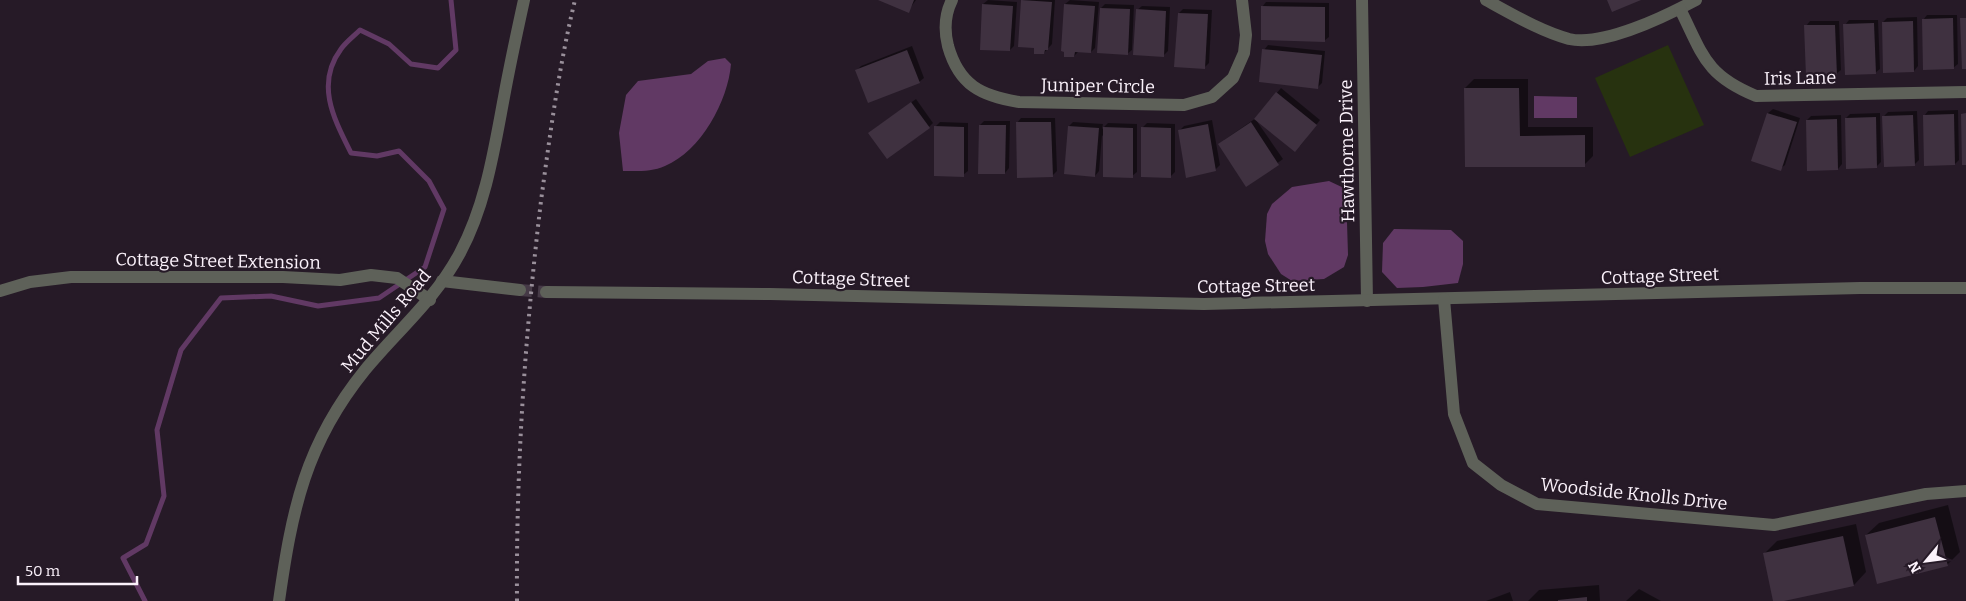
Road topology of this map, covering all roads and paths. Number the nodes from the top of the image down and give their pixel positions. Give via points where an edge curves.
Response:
1 (524, 0) edge
2 (952, 0) edge
3 (1242, 0) edge
4 (1362, 0) edge
5 (1486, 0) edge
6 (1696, 0) edge
7 (1680, 8) junction
8 (1966, 92) edge
9 (442, 281) junction
10 (1966, 288) edge
11 (520, 290) tunnel mouth
12 (0, 292) edge
13 (546, 292) tunnel mouth
14 (1444, 299) junction
15 (430, 300) junction
16 (1368, 301) junction
17 (1966, 491) edge
18 (279, 601) edge

1 - 9 street, Mud Mills Road via 481,203 460,253
2 - 3 street, Juniper Circle via 947,10 945,35 952,61 973,87 994,98 1019,102 1184,105 1212,97 1233,78 1244,53 1246,36
4 - 16 street, Hawthorne Drive
5 - 7 street via 1534,26 1571,39 1598,39
6 - 7 street
7 - 8 street, Iris Lane via 1709,67 1731,86 1756,96
9 - 11 street
9 - 15 street, Mud Mills Road
10 - 14 street, Cottage Street
12 - 15 street, Cottage Street Extension via 30,282 71,277 340,280 371,275 397,278
13 - 16 street, Cottage Street via 1204,304
14 - 16 street, Cottage Street
14 - 17 street, Woodside Knolls Drive via 1454,414 1473,463 1501,485 1537,504 1774,525 1926,494
15 - 18 street, Mud Mills Road via 365,370 329,420 303,478

